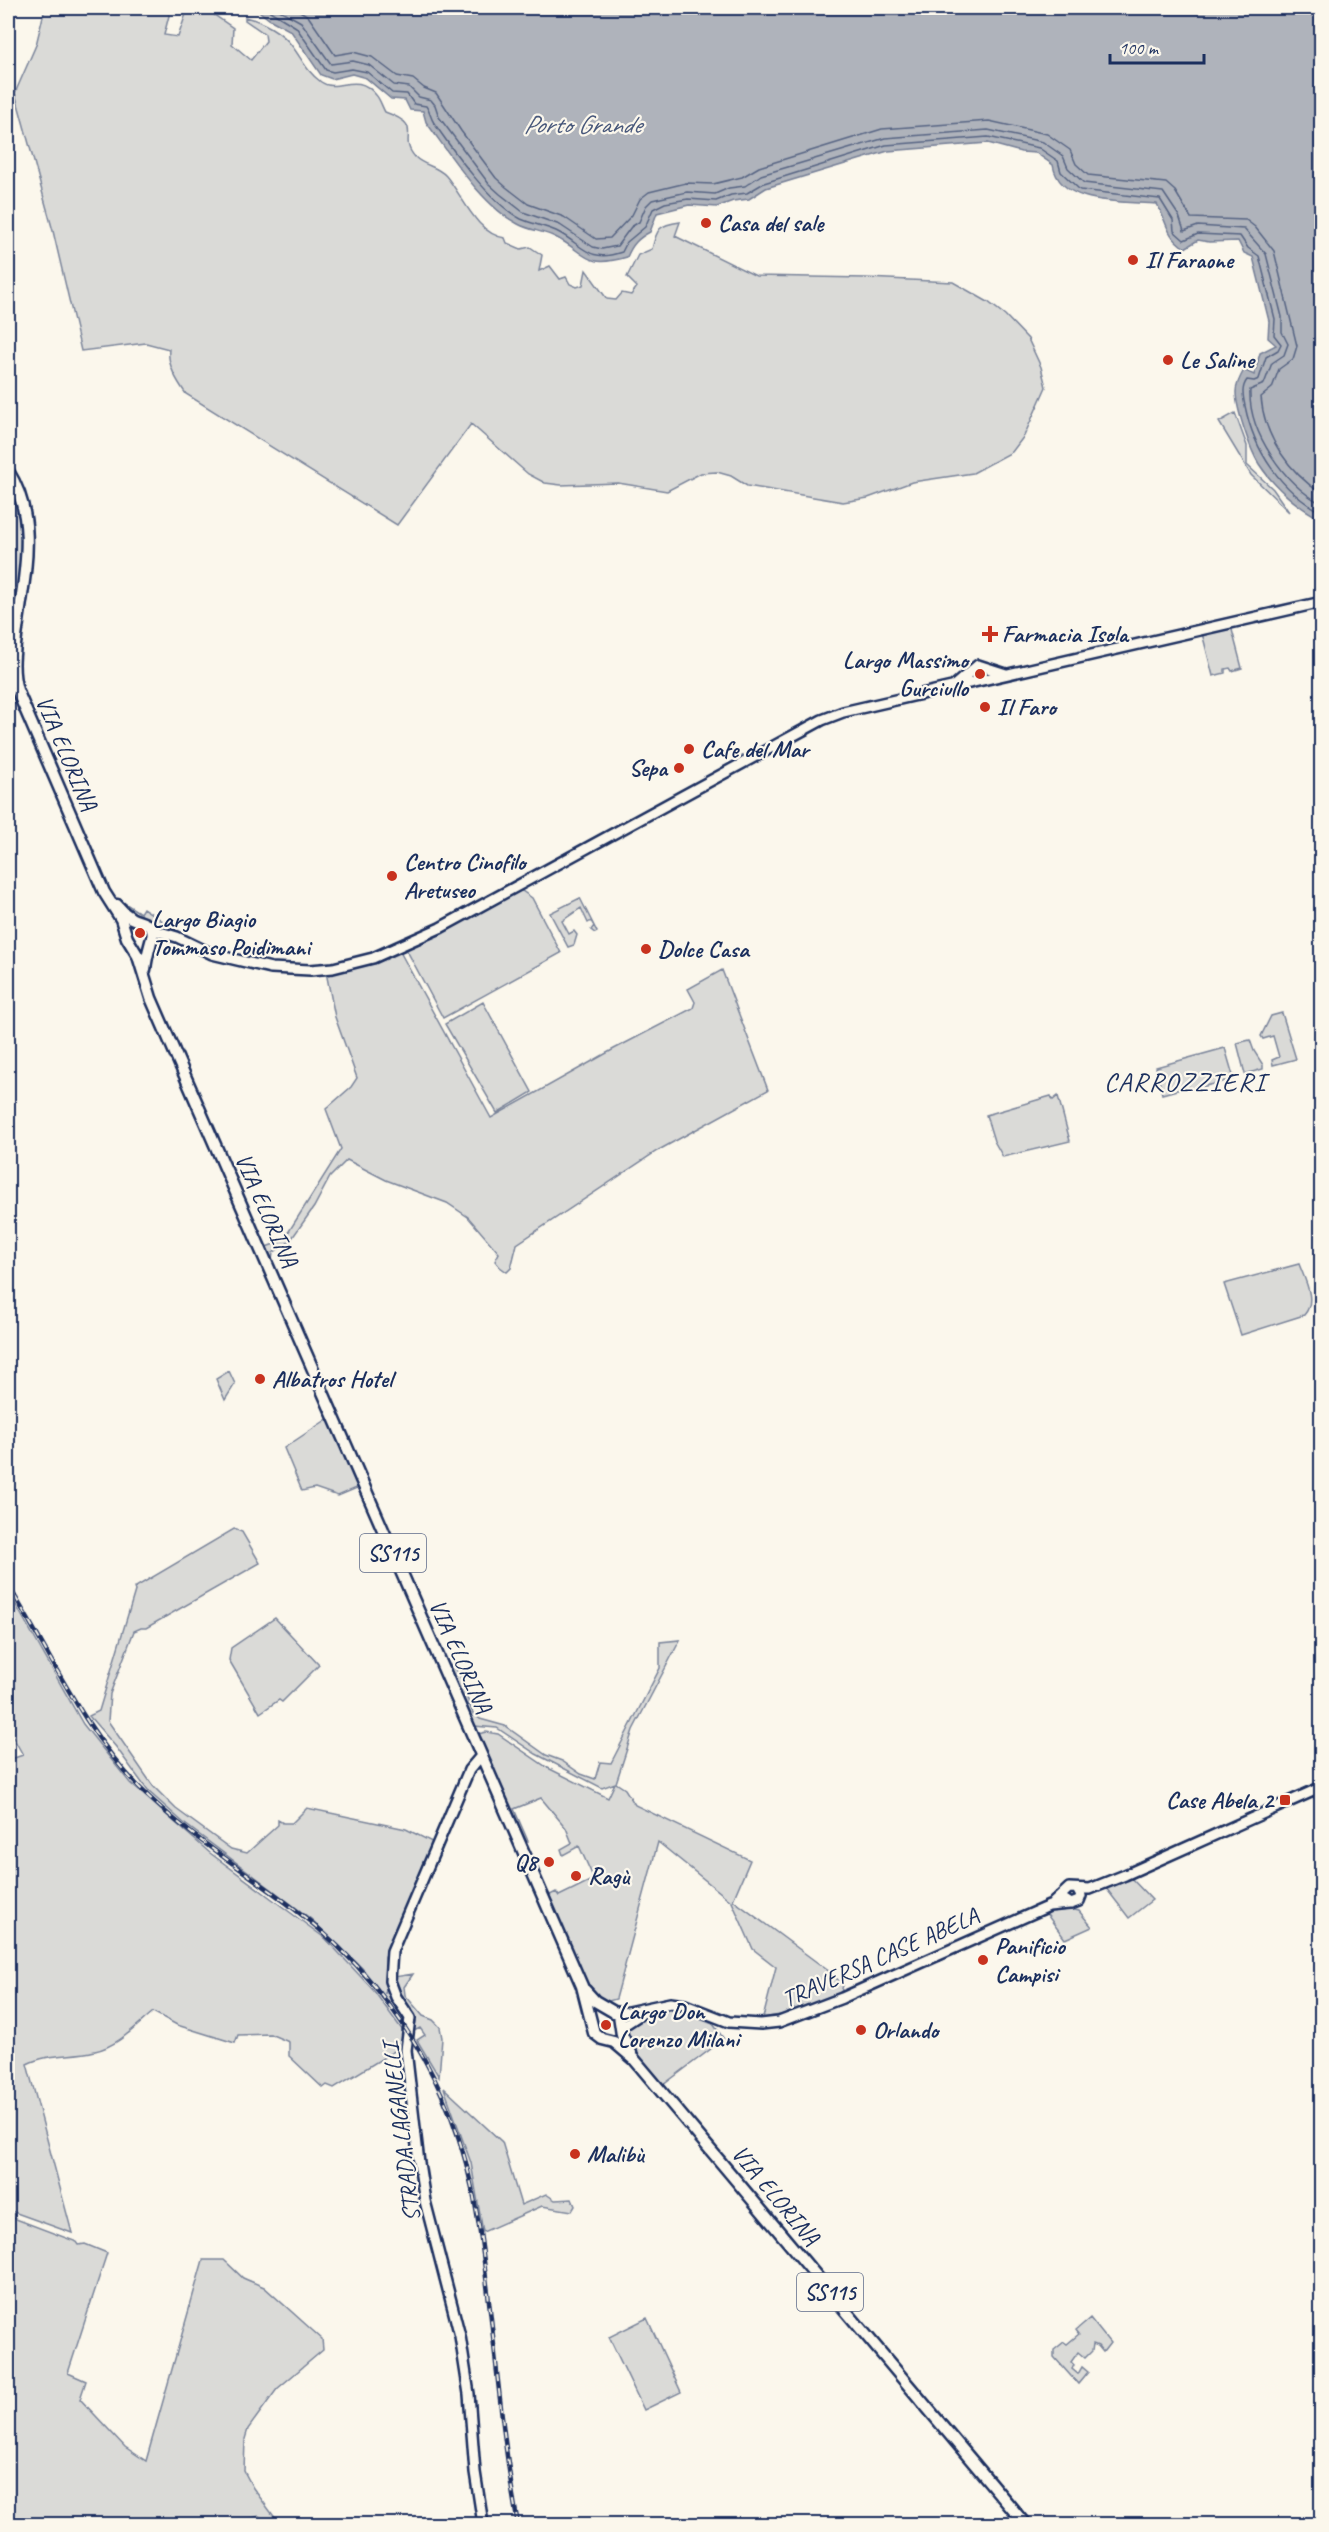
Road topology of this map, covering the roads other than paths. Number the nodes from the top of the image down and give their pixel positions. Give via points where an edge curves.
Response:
1 (8, 471) edge
2 (1322, 602) edge
3 (975, 668) junction
4 (986, 668) junction
5 (1006, 674) junction
6 (981, 679) junction
7 (953, 686) junction
8 (97, 875) junction
9 (145, 923) junction
10 (127, 934) junction
11 (189, 942) junction
12 (150, 943) junction
13 (132, 945) junction
14 (145, 979) junction
15 (481, 1756) junction
16 (1322, 1787) edge
17 (1077, 1889) junction
18 (1090, 1889) junction
19 (1065, 1892) junction
20 (1080, 1898) junction
21 (1069, 1904) junction
22 (1051, 1905) junction
23 (582, 1986) junction
24 (651, 2008) junction
25 (612, 2010) junction
26 (591, 2019) junction
27 (621, 2028) junction
28 (606, 2039) junction
29 (634, 2059) junction
30 (483, 2524) edge
31 (1025, 2524) edge

1 - 8 main road, VIA ELORINA via 20,494 28,533 12,664 14,680
2 - 5 street
3 - 4 street
3 - 6 street via 973,675
3 - 7 street
4 - 5 street
4 - 6 street via 988,673
5 - 6 street
6 - 7 street
7 - 11 street via 822,720 440,928 373,958 333,968 271,968 223,958
8 - 9 main road via 123,911
8 - 10 main road
9 - 10 main road via 129,927
9 - 11 street
9 - 12 main road via 153,934
10 - 13 main road
11 - 12 street via 167,939
12 - 13 main road via 143,947
12 - 14 main road
13 - 14 main road, VIA ELORINA
14 - 15 main road, VIA ELORINA / SS115
15 - 23 main road, VIA ELORINA / SS115
15 - 30 street, STRADA LAGANELLI via 469,1770 392,1951 389,1973 396,1997 410,2018 406,2050 425,2201 460,2336
16 - 18 street
17 - 18 street
17 - 19 street
17 - 20 street
18 - 20 street
19 - 21 street
19 - 22 street
20 - 21 street
21 - 22 street
22 - 24 street, TRAVERSA CASE ABELA via 779,2022 729,2022 678,2004
23 - 25 main road via 595,2001
23 - 26 main road
24 - 25 street, TRAVERSA CASE ABELA
24 - 27 street
25 - 26 main road via 598,2011
25 - 27 main road via 621,2019
26 - 28 main road via 594,2033
27 - 28 main road via 615,2037
27 - 29 main road
28 - 29 main road
29 - 31 main road, VIA ELORINA / SS115

